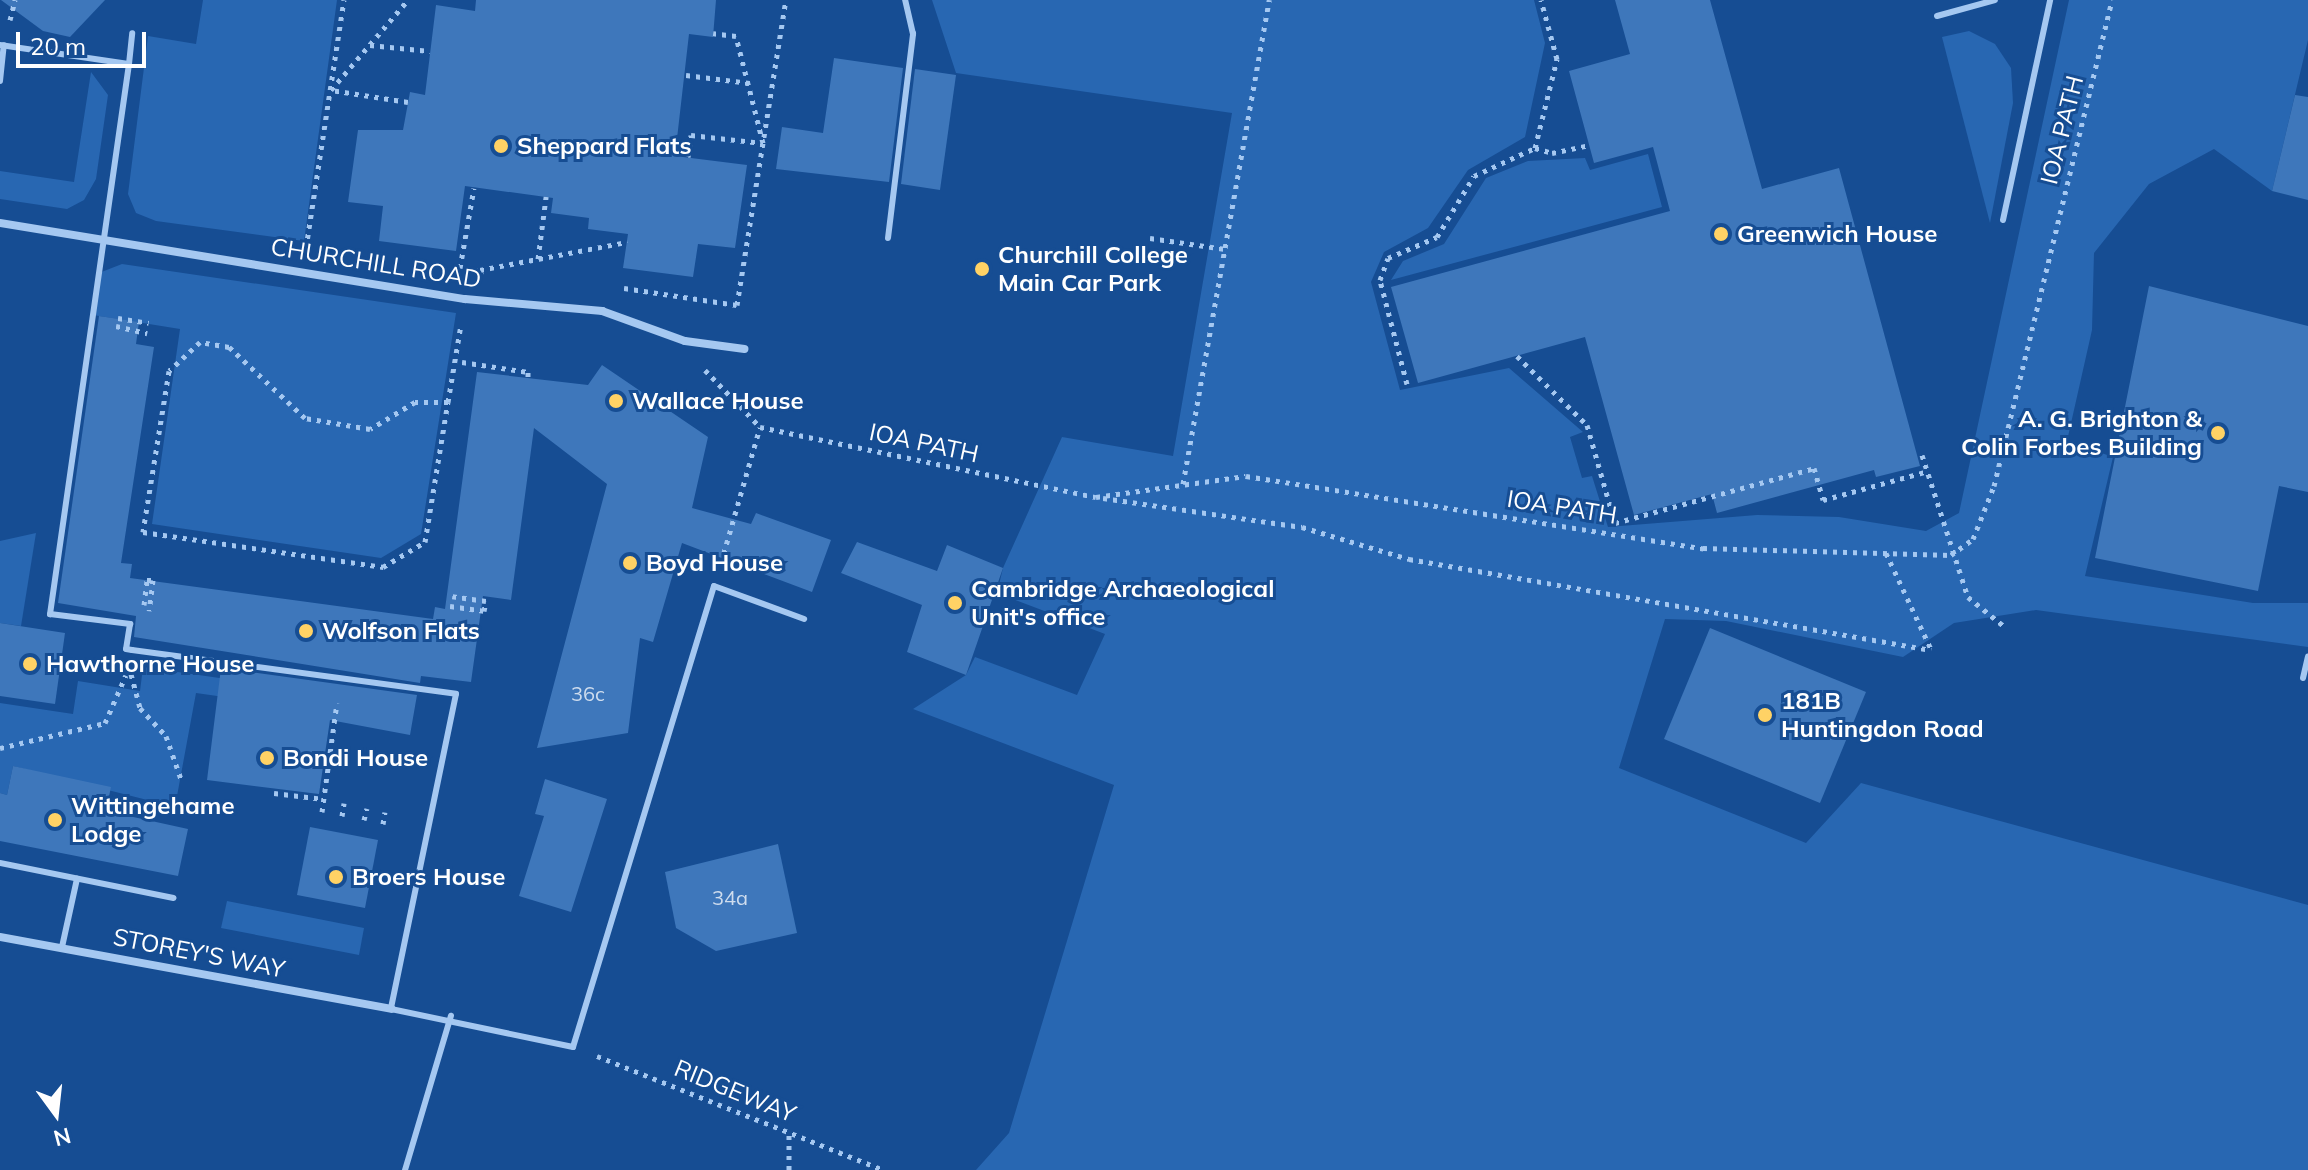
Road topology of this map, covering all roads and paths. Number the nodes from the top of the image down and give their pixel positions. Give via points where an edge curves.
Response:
1 (15, 0) edge
2 (344, 0) edge
3 (408, 0) edge
4 (786, 0) edge
5 (905, 0) edge
6 (1269, 0) edge
7 (1541, 0) edge
8 (1995, 0) edge
9 (2050, 0) edge
10 (2112, 0) edge
11 (1937, 16) dead end
12 (0, 19) edge
13 (132, 33) dead end
14 (713, 33) dead end
15 (2, 45) edge
16 (369, 45) junction
17 (430, 51) dead end
18 (129, 64) junction
19 (686, 75) dead end
20 (0, 81) edge
21 (750, 83) junction
22 (331, 90) junction
23 (408, 102) dead end
24 (763, 143) junction
25 (1589, 145) dead end
26 (1535, 148) junction
27 (688, 157) dead end
28 (474, 188) dead end
29 (546, 197) dead end
30 (2003, 220) dead end
31 (0, 223) edge
32 (888, 238) dead end
33 (1150, 238) dead end
34 (107, 240) junction
35 (627, 242) dead end
36 (306, 248) junction
37 (1225, 249) junction
38 (321, 250) dead end
39 (538, 259) junction
40 (444, 266) dead end
41 (460, 268) junction
42 (479, 270) junction
43 (301, 273) junction
44 (509, 274) dead end
45 (616, 287) dead end
46 (465, 299) junction
47 (149, 323) dead end
48 (147, 333) dead end
49 (685, 341) junction
50 (744, 349) dead end
51 (1517, 356) dead end
52 (462, 362) dead end
53 (528, 378) dead end
54 (1407, 384) dead end
55 (448, 402) junction
56 (760, 427) junction
57 (1922, 455) dead end
58 (1925, 472) junction
59 (1183, 484) junction
60 (1096, 497) junction
61 (1886, 553) junction
62 (1951, 555) junction
63 (714, 586) junction
64 (452, 596) dead end
65 (144, 605) dead end
66 (450, 606) dead end
67 (148, 619) dead end
68 (804, 619) dead end
69 (2005, 627) dead end
70 (132, 650) junction
71 (2308, 657) edge
72 (130, 667) junction
73 (2303, 678) dead end
74 (336, 710) dead end
75 (0, 748) edge
76 (181, 779) dead end
77 (274, 793) dead end
78 (324, 799) junction
79 (344, 803) dead end
80 (367, 808) dead end
81 (322, 812) dead end
82 (385, 812) dead end
83 (342, 816) dead end
84 (364, 820) dead end
85 (383, 824) dead end
86 (0, 863) edge
87 (77, 879) junction
88 (173, 898) dead end
89 (0, 937) edge
90 (62, 947) junction
91 (391, 1009) junction
92 (451, 1016) junction
93 (573, 1047) junction
94 (789, 1132) junction
95 (405, 1170) edge
96 (789, 1170) edge
97 (883, 1170) edge

1 - 12 path via 12,21
2 - 22 path
3 - 16 path
4 - 24 path
5 - 32 lane via 913,34
6 - 37 path
7 - 26 path via 1557,59
8 - 11 lane
9 - 30 lane
10 - 62 path, IOA PATH via 1994,486 1973,539
13 - 18 lane
14 - 21 path via 736,36
15 - 18 lane
15 - 20 lane
16 - 17 path
16 - 22 path
18 - 34 lane
19 - 21 path
21 - 24 path
22 - 23 path
22 - 36 path
24 - 27 path via 691,135
24 - 45 path via 737,305
25 - 26 path via 1552,153
26 - 54 path via 1474,176 1437,237 1388,258 1380,280
28 - 41 path
29 - 39 path
31 - 34 street, CHURCHILL ROAD
33 - 37 path
34 - 43 street, CHURCHILL ROAD
34 - 70 lane via 50,614 130,624 126,649
35 - 39 path
36 - 38 path
36 - 43 path
37 - 59 path
39 - 42 path
40 - 41 path
41 - 42 path
42 - 44 path
43 - 46 street, CHURCHILL ROAD
46 - 49 street, CHURCHILL ROAD via 602,311
46 - 55 path
47 - 48 path via 117,318 115,328
49 - 50 street, CHURCHILL ROAD
49 - 56 path
51 - 58 path via 1587,425 1615,523 1814,468 1823,500
52 - 53 path via 528,372
55 - 55 path via 425,542 383,567 143,532 169,371 200,342 229,347 305,418 370,429 415,402
56 - 60 path, IOA PATH
56 - 63 path
57 - 58 path
58 - 62 path
59 - 60 path, IOA PATH
59 - 61 path, IOA PATH via 1246,476 1703,548
60 - 61 path via 1302,527 1409,559 1931,650
61 - 62 path, IOA PATH
62 - 69 path via 1968,597
63 - 68 lane
63 - 93 lane
64 - 66 path via 486,601 484,611
65 - 67 path via 153,580
70 - 72 path
70 - 91 lane via 456,694
71 - 73 lane
72 - 75 path via 105,723
72 - 76 path via 140,708 166,736
74 - 78 path
77 - 78 path
78 - 81 path
79 - 83 path
80 - 84 path
82 - 85 path
86 - 87 lane
87 - 88 lane
87 - 90 lane
89 - 90 street, STOREY'S WAY
90 - 91 street, STOREY'S WAY
91 - 92 lane
92 - 93 lane
92 - 95 lane
93 - 94 path, RIDGEWAY
94 - 96 path
94 - 97 path, RIDGEWAY

